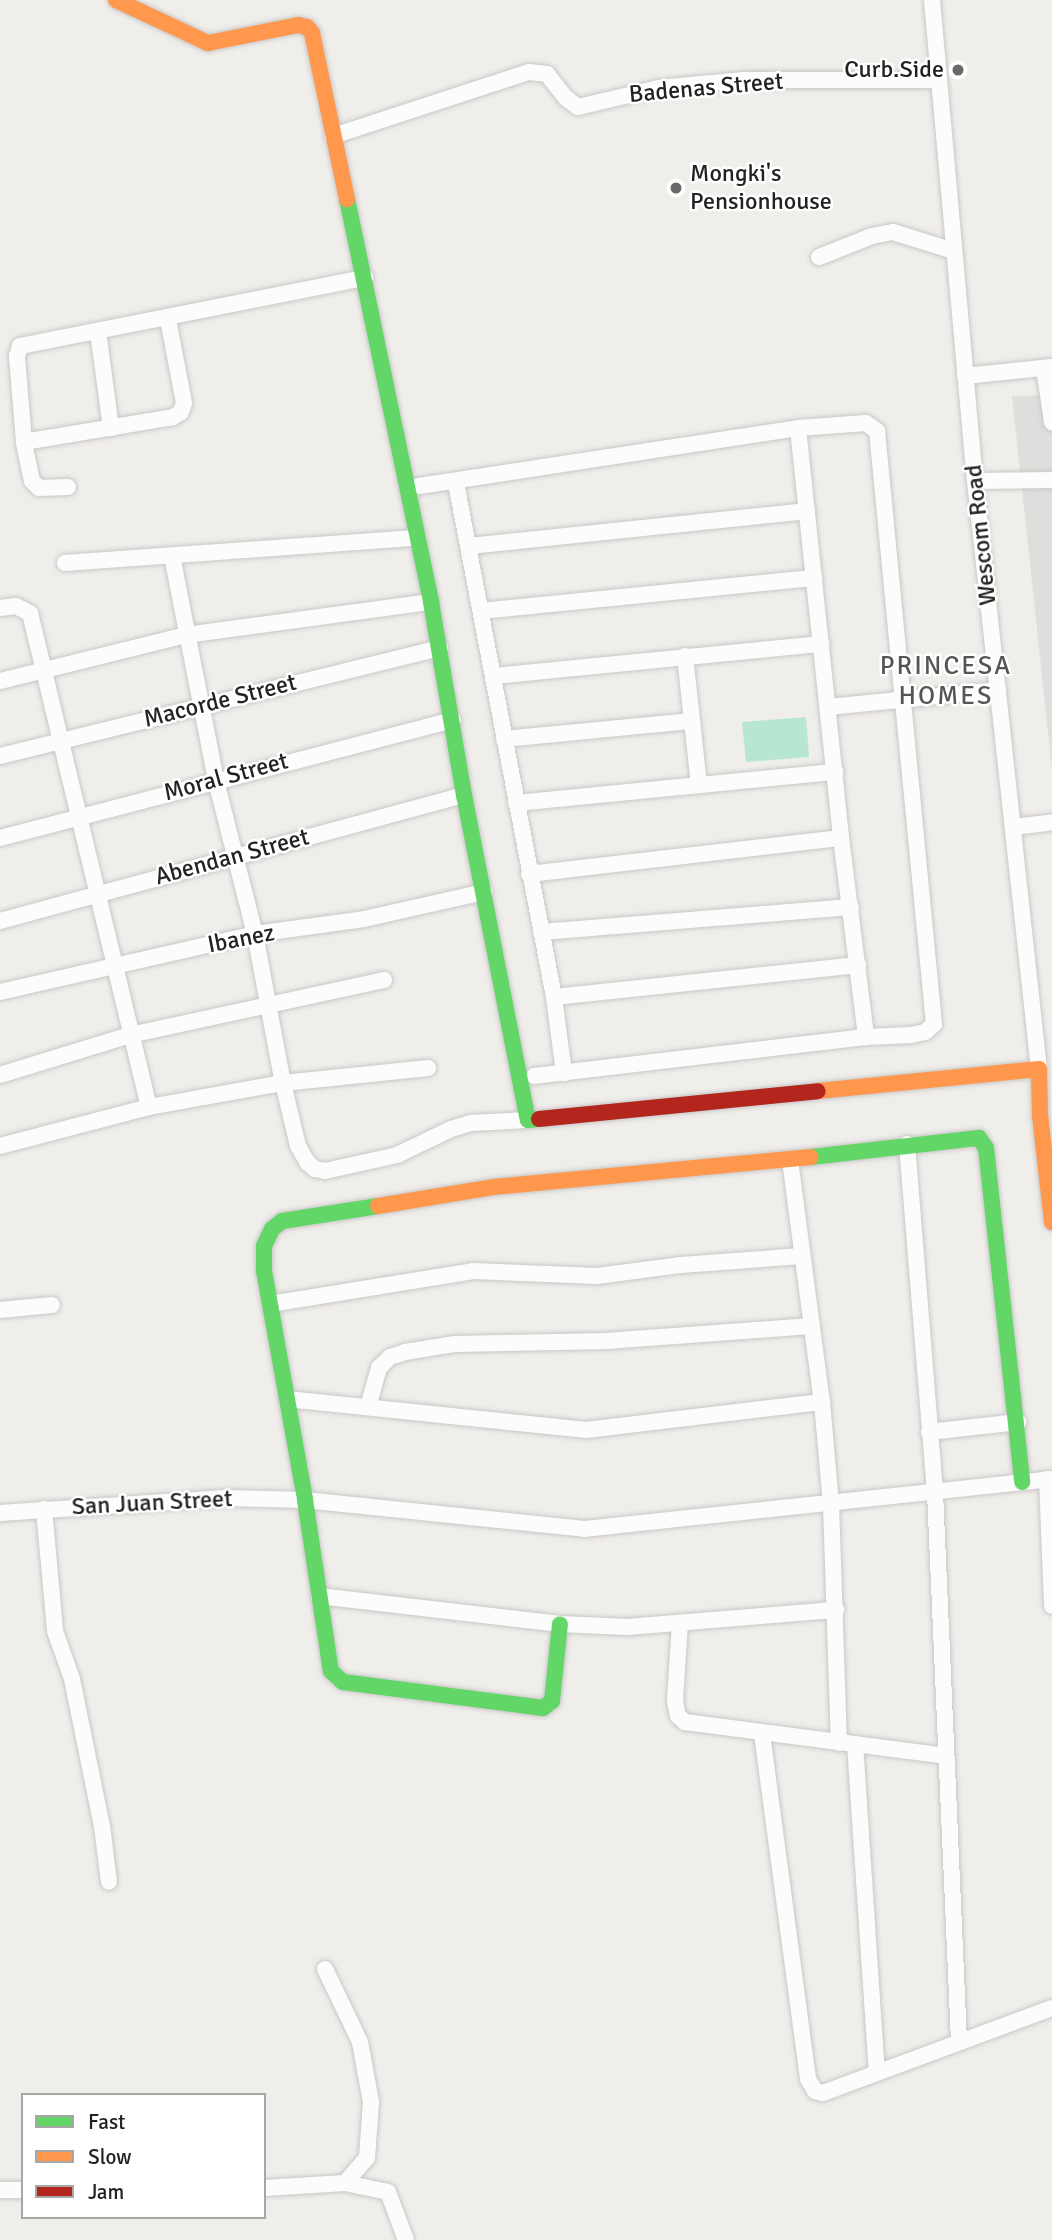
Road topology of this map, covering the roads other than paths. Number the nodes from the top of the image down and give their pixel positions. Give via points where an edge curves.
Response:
1 (116, 0) edge
2 (932, 0) edge
3 (939, 80) junction
4 (333, 136) junction
5 (954, 251) junction
6 (819, 257) dead end
7 (365, 278) junction
8 (168, 319) junction
9 (97, 331) junction
10 (1048, 367) edge
11 (965, 376) junction
12 (1051, 415) edge
13 (111, 428) junction
14 (797, 428) junction
15 (24, 442) junction
16 (1052, 480) edge
17 (975, 481) junction
18 (456, 482) junction
19 (419, 486) dead end
20 (68, 487) dead end
21 (807, 511) junction
22 (418, 538) junction
23 (469, 546) junction
24 (172, 556) junction
25 (65, 563) dead end
26 (814, 579) junction
27 (431, 602) junction
28 (0, 608) edge
29 (481, 611) junction
30 (186, 635) junction
31 (821, 643) junction
32 (440, 648) junction
33 (685, 656) junction
34 (44, 671) junction
35 (494, 676) junction
36 (0, 681) edge
37 (998, 690) junction
38 (905, 700) junction
39 (201, 705) junction
40 (829, 707) junction
41 (453, 720) junction
42 (692, 721) junction
43 (504, 739) junction
44 (61, 741) junction
45 (0, 756) edge
46 (835, 772) junction
47 (216, 780) junction
48 (699, 785) junction
49 (464, 795) junction
50 (516, 803) junction
51 (80, 815) junction
52 (1052, 822) edge
53 (1014, 827) junction
54 (0, 838) edge
55 (841, 838) junction
56 (236, 856) junction
57 (529, 874) junction
58 (484, 892) junction
59 (97, 894) junction
60 (851, 906) junction
61 (0, 921) edge
62 (541, 932) junction
63 (255, 934) junction
64 (858, 965) junction
65 (116, 966) junction
66 (384, 980) dead end
67 (0, 992) edge
68 (554, 997) junction
69 (269, 1006) junction
70 (130, 1035) junction
71 (866, 1037) junction
72 (428, 1068) dead end
73 (1039, 1069) junction
74 (564, 1073) junction
75 (0, 1075) edge
76 (534, 1076) dead end
77 (283, 1083) junction
78 (149, 1107) junction
79 (1046, 1114) edge
80 (528, 1120) junction
81 (907, 1143) junction
82 (0, 1146) edge
83 (790, 1160) junction
84 (1052, 1222) edge
85 (802, 1256) junction
86 (270, 1304) junction
87 (52, 1305) dead end
88 (0, 1310) edge
89 (810, 1326) junction
90 (287, 1399) junction
91 (822, 1402) junction
92 (368, 1407) junction
93 (1017, 1422) junction
94 (929, 1432) junction
95 (1050, 1479) edge
96 (1022, 1482) junction
97 (936, 1492) junction
98 (305, 1500) junction
99 (831, 1504) junction
100 (44, 1509) junction
101 (0, 1513) edge
102 (318, 1597) junction
103 (1052, 1606) edge
104 (836, 1610) junction
105 (680, 1623) junction
106 (560, 1624) junction
107 (762, 1734) junction
108 (847, 1744) junction
109 (946, 1755) junction
110 (109, 1882) dead end
111 (325, 1969) dead end
112 (1052, 2008) edge
113 (960, 2042) junction
114 (877, 2071) junction
115 (345, 2183) junction
116 (266, 2188) edge
117 (0, 2190) edge
118 (21, 2190) edge
119 (407, 2240) edge

1 - 4 street via 208,43 307,27
2 - 3 street, Wescom Road
3 - 4 street, Badenas Street via 745,80 659,88 578,107 547,74 529,72
3 - 5 street, Wescom Road
4 - 7 street
5 - 6 street via 893,232
5 - 11 street, Wescom Road
7 - 8 street
7 - 22 street
8 - 9 street
8 - 13 street via 184,403 181,412
9 - 13 street
9 - 15 street via 20,346
10 - 11 street
10 - 12 street
11 - 17 street, Wescom Road
13 - 15 street
14 - 18 street
14 - 21 street
14 - 38 street via 866,423 877,431
15 - 20 street via 35,485
16 - 17 street
17 - 37 street, Wescom Road
18 - 19 street
18 - 23 street
21 - 23 street
21 - 26 street
22 - 24 street
22 - 27 street
23 - 29 street
24 - 25 street
24 - 30 street
26 - 29 street
26 - 31 street
27 - 30 street
27 - 32 street
28 - 34 street via 16,606 30,613
29 - 35 street
30 - 34 street
30 - 39 street
31 - 33 street
31 - 40 street
32 - 39 street, Macorde Street
32 - 41 street
33 - 35 street
33 - 42 street
34 - 36 street
34 - 44 street
35 - 43 street
37 - 38 street
37 - 53 street, Wescom Road
38 - 40 street
38 - 71 street via 935,1021 931,1028 911,1035
39 - 44 street, Macorde Street
39 - 47 street
40 - 46 street
41 - 47 street, Moral Street
41 - 49 street
42 - 43 street
42 - 48 street
43 - 50 street
44 - 45 street, Macorde Street
44 - 51 street
46 - 48 street
46 - 55 street
47 - 51 street, Moral Street
47 - 56 street
48 - 50 street
49 - 56 street, Abendan Street
49 - 58 street
50 - 57 street
51 - 54 street, Moral Street
51 - 59 street
52 - 53 street
53 - 73 street, Wescom Road
55 - 57 street
55 - 60 street
56 - 59 street, Abendan Street
56 - 63 street
57 - 62 street
58 - 63 street, Ibanez via 341,924
58 - 80 street
59 - 61 street, Abendan Street
59 - 65 street
60 - 62 street
60 - 64 street
62 - 68 street
63 - 65 street, Ibanez
63 - 69 street
64 - 68 street
64 - 71 street
65 - 67 street, Ibanez
65 - 70 street
66 - 69 street
68 - 74 street
69 - 70 street
69 - 77 street
70 - 75 street
70 - 78 street
71 - 74 street
72 - 77 street
73 - 79 street
73 - 80 street
74 - 76 street
77 - 78 street
77 - 80 street via 298,1146 308,1163 325,1171 397,1156 451,1129
78 - 82 street
79 - 84 street
81 - 83 street
81 - 93 street via 973,1137 983,1141
81 - 94 street
83 - 85 street
83 - 86 street via 494,1187 282,1222 272,1229 264,1246
85 - 86 street via 597,1276 472,1271
85 - 89 street
86 - 90 street
87 - 88 street
89 - 91 street
89 - 92 street via 607,1341 455,1345 405,1352 390,1357 379,1368
90 - 92 street
90 - 98 street
91 - 92 street via 586,1430
91 - 99 street
93 - 94 street
93 - 96 street
94 - 97 street
95 - 96 street, San Juan Street
95 - 103 street
96 - 97 street, San Juan Street
97 - 99 street, San Juan Street
97 - 109 street
98 - 99 street, San Juan Street via 584,1530
98 - 100 street, San Juan Street via 226,1498
98 - 102 street
99 - 104 street
100 - 101 street, San Juan Street
100 - 110 street via 55,1631 72,1679
102 - 106 street
102 - 106 street via 331,1671 342,1682 543,1708 552,1701
104 - 105 street
104 - 108 street
105 - 106 street via 628,1627
105 - 107 street via 674,1701 678,1716 685,1722
107 - 108 street
107 - 114 street via 811,2088 822,2093
108 - 109 street
108 - 114 street
109 - 113 street
111 - 115 street via 360,2042 371,2102 367,2158
112 - 113 street
113 - 114 street
115 - 116 street
115 - 119 street via 388,2192
117 - 118 street

